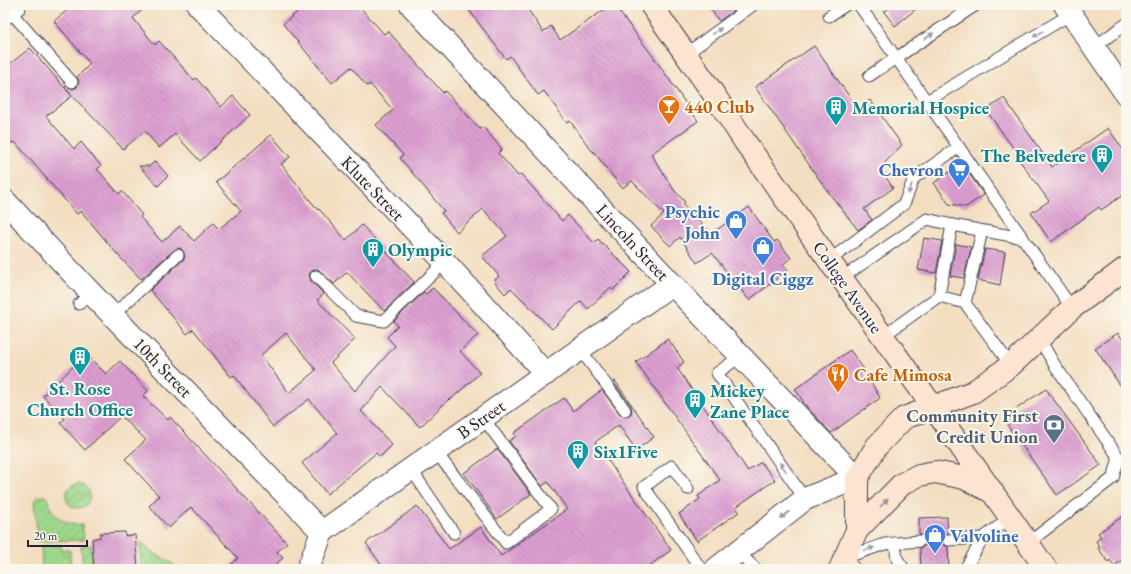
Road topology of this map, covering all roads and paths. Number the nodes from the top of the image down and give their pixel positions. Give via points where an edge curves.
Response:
1 (198, 5) edge
2 (411, 5) edge
3 (651, 5) edge
4 (754, 5) edge
5 (846, 5) edge
6 (859, 5) edge
7 (976, 5) edge
8 (10, 9) edge
9 (1068, 10) edge
10 (829, 16) dead end
11 (1126, 24) edge
12 (1094, 47) junction
13 (686, 54) junction
14 (896, 58) junction
15 (869, 76) dead end
16 (72, 82) dead end
17 (1126, 94) edge
18 (927, 101) junction
19 (959, 147) junction
20 (5, 201) edge
21 (952, 225) junction
22 (982, 231) junction
23 (1023, 238) junction
24 (178, 256) dead end
25 (830, 260) junction
26 (445, 262) junction
27 (1126, 268) edge
28 (316, 276) dead end
29 (842, 278) junction
30 (672, 284) junction
31 (939, 296) junction
32 (965, 303) junction
33 (1072, 308) junction
34 (113, 316) junction
35 (883, 336) junction
36 (1039, 338) junction
37 (580, 349) junction
38 (741, 356) junction
39 (1004, 356) junction
40 (546, 374) junction
41 (934, 407) junction
42 (625, 410) dead end
43 (483, 418) junction
44 (436, 452) junction
45 (411, 470) junction
46 (857, 478) junction
47 (688, 489) dead end
48 (993, 493) junction
49 (805, 499) junction
50 (1010, 518) junction
51 (857, 530) junction
52 (322, 532) junction
53 (454, 533) dead end
54 (983, 538) junction
55 (948, 540) dead end
56 (920, 541) dead end
57 (895, 543) junction
58 (1028, 543) junction
59 (738, 552) junction
60 (847, 565) edge
61 (308, 569) edge
62 (701, 569) edge
63 (716, 569) edge
64 (756, 569) edge
65 (904, 569) edge
66 (965, 569) edge
67 (1046, 569) edge

1 - 26 street, Klute Street
2 - 30 street, Lincoln Street
3 - 13 main road, College Avenue
13 -> 4 lane
5 - 10 lane
6 - 14 lane
14 -> 7 lane
8 - 16 lane
9 - 12 street
9 -> 18 lane
11 - 12 lane
12 - 17 street
13 - 25 main road, College Avenue via 761,165
14 - 15 lane
14 - 18 lane
18 - 19 lane
19 - 23 lane
19 -> 25 lane via 914,178 904,204
20 - 34 street, 10th Street via 85,298
21 - 22 lane
21 - 29 lane via 927,219
21 - 31 lane
22 - 23 lane
22 - 32 lane
23 - 33 lane
24 - 34 lane
25 - 29 main road, College Avenue
26 - 28 lane via 384,321 356,316
26 - 40 street, Klute Street
27 - 33 main road
29 - 35 main road, College Avenue
30 - 37 street, B Street
30 - 38 street, Lincoln Street
31 - 32 lane
31 - 35 lane
32 - 39 lane
33 - 36 main road
34 - 52 street, 10th Street
35 - 41 main road, College Avenue
36 - 39 main road
36 - 41 main road via 1010,366 973,392
36 - 58 lane via 1119,458 1113,478
37 - 40 street, B Street
37 - 42 lane
38 - 46 street, Lincoln Street
49 -> 38 lane via 717,373
39 - 41 main road
40 - 43 street, B Street
41 - 46 main road via 904,418 877,446
41 - 48 main road, College Avenue
43 - 44 street, B Street
43 - 44 lane via 551,509 506,543
44 - 45 street, B Street
45 - 52 street, B Street
45 - 53 lane
46 - 49 street
46 - 51 main road
47 - 62 lane via 672,466 644,486
48 - 50 main road, College Avenue
51 -> 48 main road via 902,484 919,475 935,472 964,478
49 -> 59 street
50 - 54 lane
50 - 58 main road, College Avenue
51 - 60 main road
52 - 61 street
54 - 55 lane
54 - 66 lane
56 - 57 lane
60 -> 57 lane via 885,544
57 - 65 lane via 897,559
58 - 67 main road, College Avenue
59 - 63 street
59 - 64 lane

